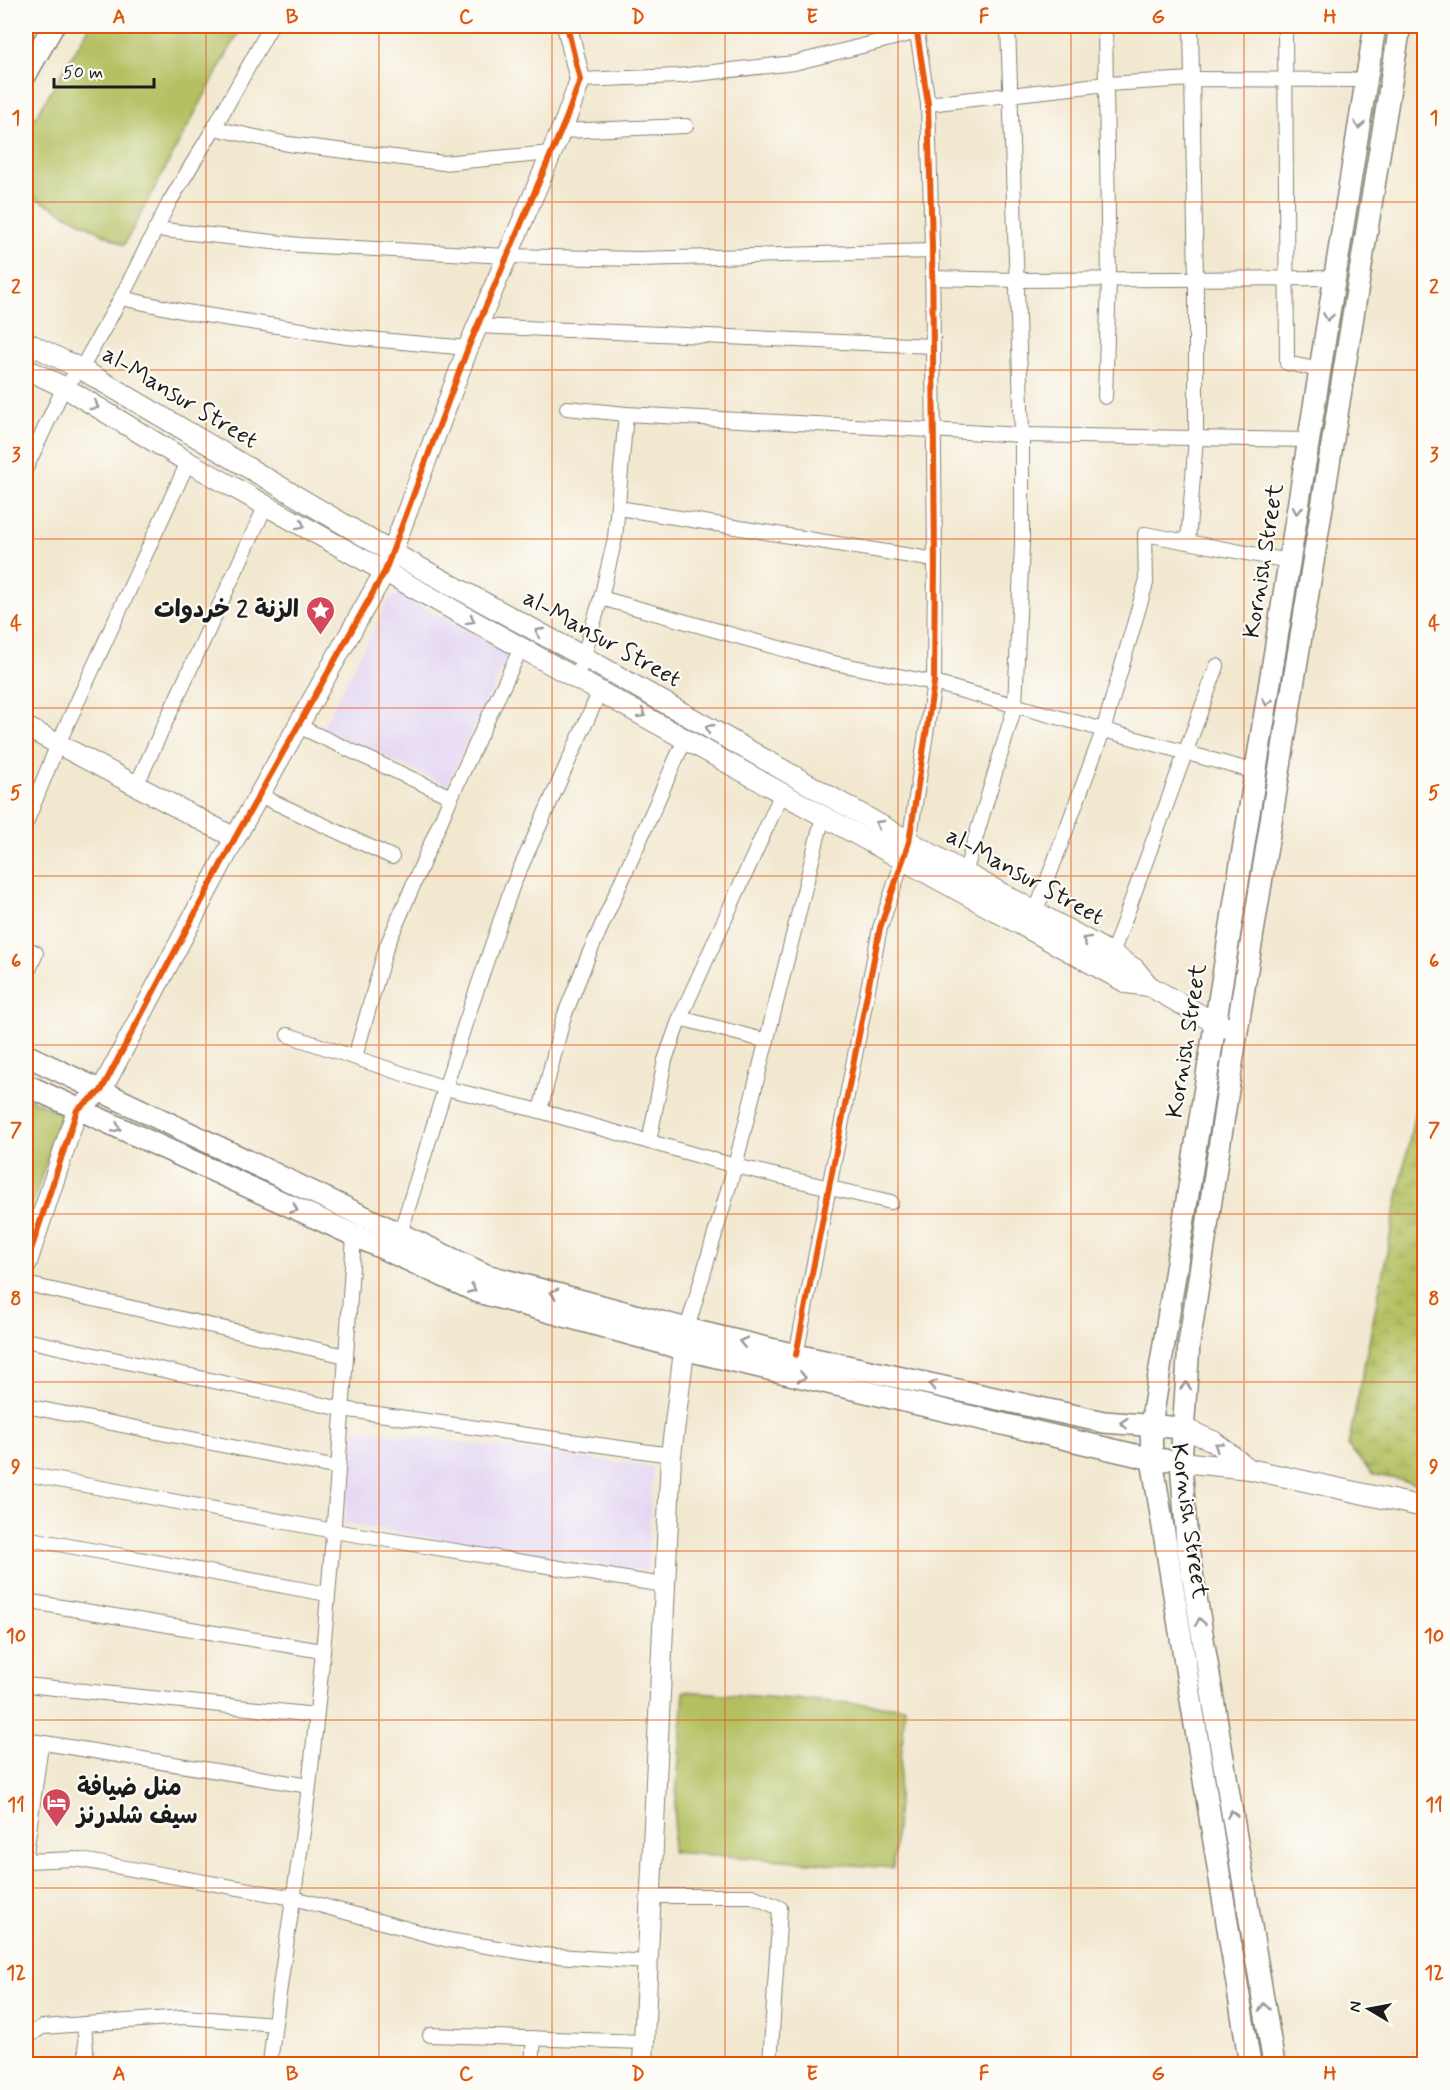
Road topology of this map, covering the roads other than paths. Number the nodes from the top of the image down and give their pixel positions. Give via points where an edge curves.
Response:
1 (53, 26) edge
2 (271, 26) edge
3 (567, 26) edge
4 (1008, 26) edge
5 (1105, 26) edge
6 (1191, 26) edge
7 (1285, 26) edge
8 (1375, 26) edge
9 (1400, 26) edge
10 (917, 29) edge
11 (26, 74) edge
12 (580, 80) junction
13 (1192, 80) junction
14 (1284, 80) junction
15 (1366, 80) junction
16 (1107, 84) junction
17 (1010, 94) junction
18 (928, 104) junction
19 (686, 126) dead end
20 (214, 128) junction
21 (561, 131) junction
22 (551, 153) junction
23 (155, 229) junction
24 (932, 251) junction
25 (507, 256) junction
26 (932, 278) junction
27 (1196, 279) junction
28 (1285, 279) junction
29 (1334, 279) junction
30 (1017, 280) junction
31 (1109, 280) junction
32 (121, 298) junction
33 (478, 326) junction
34 (26, 342) edge
35 (933, 346) junction
36 (468, 348) junction
37 (26, 369) edge
38 (81, 369) junction
39 (1320, 370) junction
40 (64, 387) junction
41 (1105, 397) dead end
42 (567, 408) dead end
43 (626, 414) junction
44 (934, 430) junction
45 (1022, 435) junction
46 (1196, 437) junction
47 (1309, 440) junction
48 (188, 462) junction
49 (26, 468) edge
50 (266, 505) junction
51 (618, 508) junction
52 (1188, 542) junction
53 (391, 552) junction
54 (935, 560) junction
55 (1289, 561) junction
56 (384, 571) junction
57 (601, 598) junction
58 (521, 648) junction
59 (584, 657) junction
60 (1217, 666) dead end
61 (578, 678) junction
62 (934, 683) junction
63 (600, 691) junction
64 (1014, 706) junction
65 (298, 726) junction
66 (26, 727) edge
67 (1102, 731) junction
68 (685, 739) junction
69 (58, 744) junction
70 (1186, 753) junction
71 (1256, 772) junction
72 (136, 786) junction
73 (783, 793) junction
74 (259, 795) junction
75 (452, 797) junction
76 (823, 816) junction
77 (26, 823) edge
78 (235, 838) junction
79 (905, 850) junction
80 (392, 857) dead end
81 (965, 873) junction
82 (1032, 921) junction
83 (26, 948) edge
84 (1113, 954) junction
85 (26, 977) edge
86 (1149, 986) junction
87 (680, 1018) junction
88 (1215, 1023) junction
89 (1237, 1031) junction
90 (288, 1035) dead end
91 (767, 1041) junction
92 (26, 1054) edge
93 (355, 1057) junction
94 (26, 1085) edge
95 (445, 1088) junction
96 (101, 1091) junction
97 (77, 1110) junction
98 (540, 1111) junction
99 (1197, 1137) junction
100 (649, 1142) junction
101 (1220, 1143) junction
102 (735, 1166) junction
103 (829, 1188) junction
104 (891, 1202) dead end
105 (370, 1220) junction
106 (400, 1234) junction
107 (354, 1236) junction
108 (26, 1264) edge
109 (26, 1284) edge
110 (685, 1339) junction
111 (26, 1340) edge
112 (796, 1355) junction
113 (346, 1356) junction
114 (26, 1406) edge
115 (342, 1409) junction
116 (1151, 1425) junction
117 (1183, 1428) junction
118 (670, 1455) junction
119 (1152, 1459) junction
120 (1181, 1462) junction
121 (338, 1468) junction
122 (1249, 1469) junction
123 (26, 1474) edge
124 (1425, 1507) edge
125 (334, 1531) junction
126 (26, 1538) edge
127 (663, 1585) junction
128 (327, 1594) junction
129 (26, 1601) edge
130 (322, 1651) junction
131 (26, 1685) edge
132 (316, 1715) junction
133 (26, 1740) edge
134 (41, 1744) junction
135 (309, 1786) junction
136 (26, 1853) edge
137 (26, 1861) edge
138 (650, 1896) junction
139 (294, 1898) junction
140 (647, 1962) junction
141 (84, 2024) junction
142 (274, 2024) junction
143 (430, 2035) dead end
144 (26, 2037) edge
145 (534, 2038) junction
146 (644, 2042) junction
147 (87, 2064) edge
148 (270, 2064) edge
149 (532, 2064) edge
150 (643, 2064) edge
151 (770, 2064) edge
152 (1250, 2064) edge
153 (1274, 2064) edge

1 - 11 main road
2 - 20 street
3 - 12 main road
4 - 17 street
5 - 16 street
6 - 13 street
7 - 14 street
8 - 15 main road, Kornish Street
9 - 89 main road, Kornish Street
10 - 12 street via 794,63 678,76
10 - 18 street
12 - 21 main road
13 - 14 street
13 - 16 street
13 - 27 street
14 - 15 street
14 - 28 street
15 -> 29 main road, Kornish Street
16 - 17 street
16 - 31 street
17 - 18 street
17 - 30 street
18 - 24 street
19 - 21 street
20 - 22 street via 288,144 443,163
20 - 23 street
21 - 22 main road
22 - 25 main road
23 - 25 street via 300,245
23 - 32 street
24 - 25 street via 638,259
24 - 26 street
25 - 33 main road
26 - 30 street
26 - 35 street
27 - 28 street
27 - 31 street
27 - 46 street
28 - 29 street
28 - 39 street via 1287,363
29 -> 39 main road, Kornish Street
30 - 31 street
30 - 45 street
31 - 41 street
32 - 36 street via 347,337
32 - 38 street
33 - 35 street
33 - 36 main road
34 - 38 main road, al-Mansur Street
35 - 44 street
36 - 53 main road
37 - 40 main road, al-Mansur Street
38 - 40 street
38 - 53 main road, al-Mansur Street
39 - 47 main road, Kornish Street
40 -> 48 main road, al-Mansur Street
40 - 49 street
42 - 43 street
43 - 44 street
43 - 51 street
44 - 45 street
44 - 54 street
45 - 46 street
45 - 64 street via 1022,544
46 - 47 street
46 - 52 street
47 -> 55 main road, Kornish Street
48 - 50 main road, al-Mansur Street
48 - 69 street
50 -> 56 main road, al-Mansur Street
50 - 72 street
51 - 54 street
51 - 57 street
52 - 55 street
52 - 67 street via 1145,534 1146,583
53 - 56 main road
59 -> 53 main road, al-Mansur Street
54 - 62 street
55 -> 71 main road, Kornish Street
56 -> 58 main road, al-Mansur Street
56 - 65 main road
57 - 59 street
57 - 62 street via 829,662
58 - 61 main road, al-Mansur Street
58 - 75 street
59 - 61 street
79 -> 59 main road, al-Mansur Street
60 - 70 street
61 - 63 main road, al-Mansur Street
62 - 64 street
62 - 79 street
63 -> 68 main road, al-Mansur Street
63 - 95 street via 512,887
64 - 67 street
64 - 81 street
65 - 74 main road
65 - 75 street
66 - 69 main road
67 - 70 street
67 - 82 street
68 - 73 main road, al-Mansur Street
68 - 98 street via 584,965 563,1020
69 - 72 main road
69 - 77 street
70 - 71 street
70 - 84 street
71 - 88 main road, Kornish Street
72 - 78 main road
73 - 76 main road, al-Mansur Street
73 - 87 street
74 - 78 main road
74 - 80 street
75 - 93 street via 386,948
76 - 79 main road, al-Mansur Street
76 - 91 street
78 - 96 main road
79 - 81 main road, al-Mansur Street
79 - 82 main road, al-Mansur Street
79 - 103 street via 880,928
81 - 82 main road, al-Mansur Street
84 -> 82 main road, al-Mansur Street
82 - 86 main road, al-Mansur Street via 1127,983
83 - 85 street via 36,953
84 - 86 main road, al-Mansur Street via 1136,969
86 - 88 main road, al-Mansur Street
87 - 91 street
87 - 100 street via 665,1060
88 - 89 main road, al-Mansur Street
88 - 99 main road, Kornish Street
89 - 101 main road, Kornish Street
90 - 93 street
91 - 102 street
92 - 96 main road
93 - 95 street
94 - 97 main road
95 - 98 street
95 - 106 street
96 - 97 main road
96 - 105 main road
97 -> 107 main road
97 - 108 main road
98 - 100 street
99 - 101 main road
99 - 116 main road, Kornish Street
100 - 102 street
117 -> 101 main road, Kornish Street via 1189,1344
102 - 103 street
102 - 110 street
103 - 104 street
103 - 112 street
105 - 106 main road
105 - 107 street
110 -> 106 main road via 486,1275
107 -> 110 main road via 478,1292
107 - 113 street
109 - 113 street
112 -> 110 main road
110 - 118 main road
110 -> 119 main road
111 - 115 street
116 -> 112 main road via 1104,1422
113 - 115 street
114 - 121 street
115 - 118 street
115 - 121 street
116 - 117 main road
116 - 119 main road, Kornish Street
117 - 120 main road, Kornish Street
122 -> 117 main road via 1213,1441
118 - 127 main road
119 - 120 main road
119 - 152 main road, Kornish Street
120 - 122 main road
153 -> 120 main road, Kornish Street via 1187,1543
121 - 125 street
122 - 124 main road
123 - 125 street
125 - 127 street
125 - 128 street
126 - 128 street
127 - 138 main road
128 - 130 street
129 - 130 street
130 - 132 street
131 - 132 street
132 - 135 street
133 - 134 street
134 - 135 street
134 - 136 street
135 - 139 street
137 - 139 street via 76,1859
138 - 140 main road
138 - 151 street via 752,1896 780,1908
139 - 140 street via 448,1940 542,1955
139 - 142 street
140 - 146 main road
141 - 142 street via 184,2017
141 - 144 street via 42,2027
141 - 147 street
142 - 148 street
143 - 145 street
145 - 146 street
145 - 149 street
146 - 150 main road

